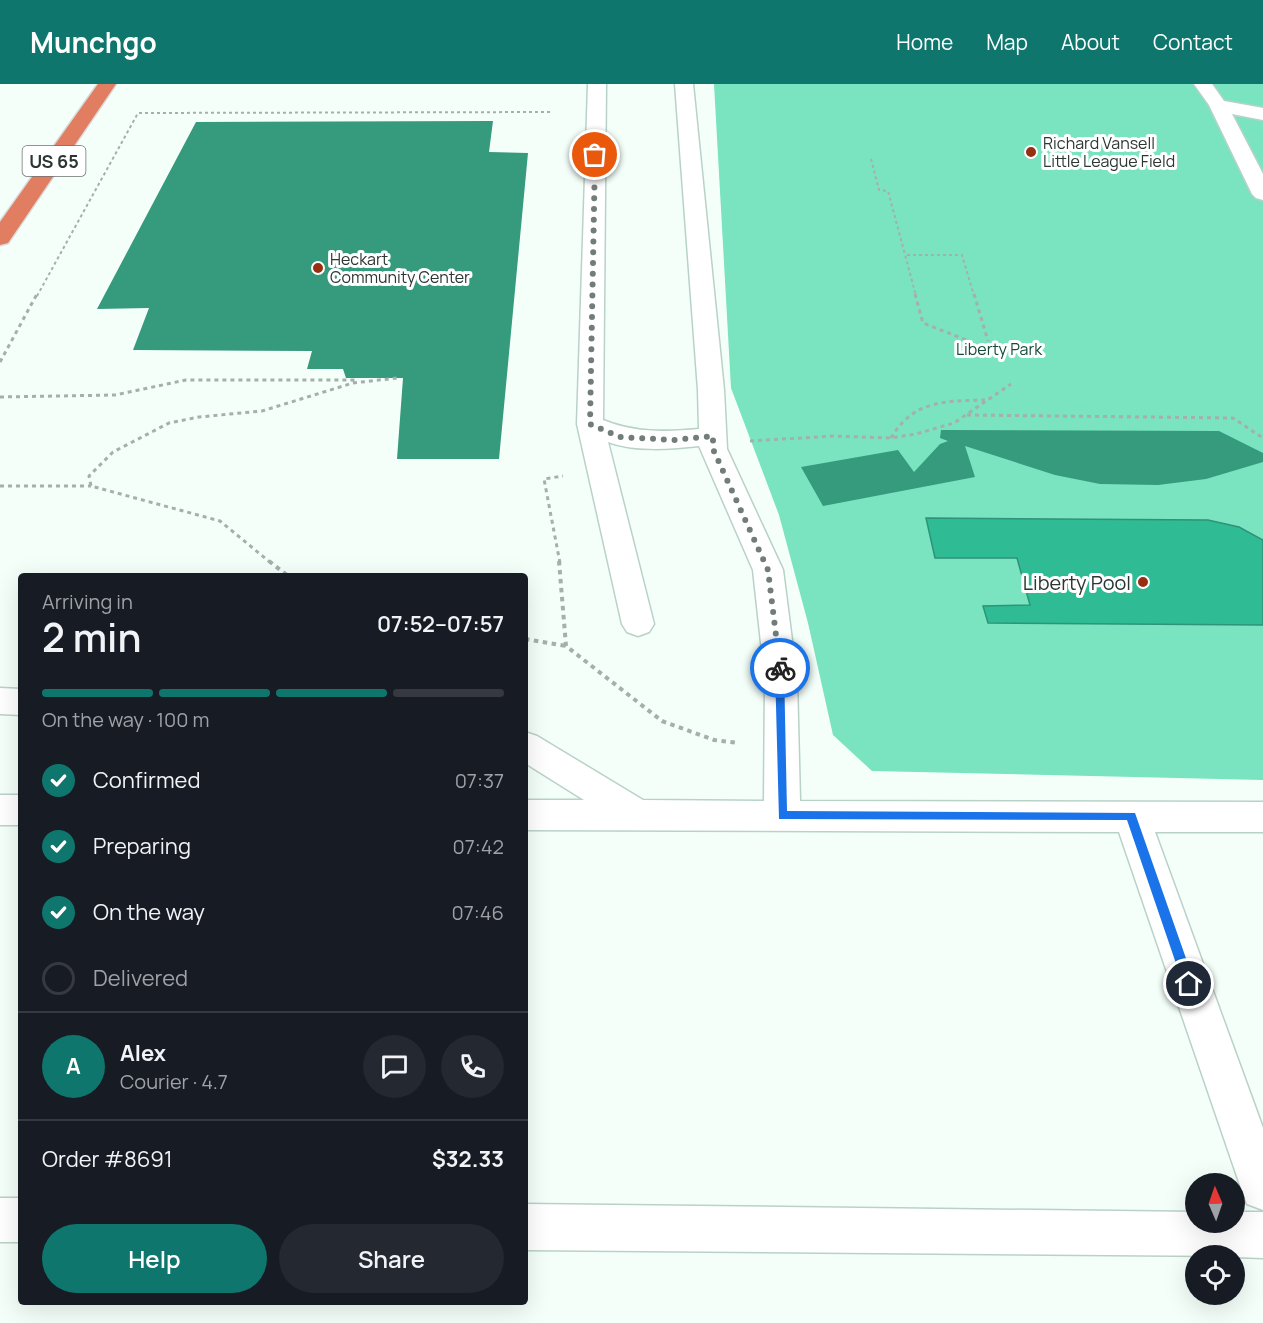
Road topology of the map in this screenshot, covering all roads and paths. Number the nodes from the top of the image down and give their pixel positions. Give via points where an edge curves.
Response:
1 (107, 84) edge
2 (597, 84) edge
3 (684, 84) edge
4 (1203, 84) edge
5 (1218, 105) junction
6 (552, 112) dead end
7 (1263, 114) edge
8 (871, 159) dead end
9 (1263, 192) edge
10 (0, 238) edge
11 (907, 255) junction
12 (969, 341) dead end
13 (988, 341) dead end
14 (0, 362) edge
15 (397, 378) dead end
16 (375, 380) junction
17 (1011, 384) dead end
18 (0, 397) edge
19 (987, 400) junction
20 (965, 415) junction
21 (590, 424) junction
22 (713, 436) junction
23 (890, 438) junction
24 (1263, 438) edge
25 (751, 441) dead end
26 (0, 486) edge
27 (91, 486) junction
28 (284, 573) edge
29 (638, 624) dead end
30 (528, 640) edge
31 (566, 646) dead end
32 (0, 701) edge
33 (18, 702) edge
34 (528, 748) edge
35 (0, 810) edge
36 (18, 810) edge
37 (528, 815) edge
38 (639, 816) junction
39 (782, 816) junction
40 (1131, 816) junction
41 (1263, 817) edge
42 (1263, 1188) edge
43 (0, 1220) edge
44 (18, 1220) edge
45 (528, 1227) edge
46 (1263, 1235) edge

1 - 10 highway, US 65
2 - 21 street
3 - 22 street
4 - 5 street
5 - 7 street
5 - 9 street
6 - 14 path via 138,113
8 - 11 path via 879,190 888,191
11 - 12 path via 923,323
11 - 13 path via 962,255
15 - 16 path
16 - 18 path via 186,380 116,395
16 - 27 path via 262,411 169,423 113,452 89,476
17 - 19 path
19 - 20 path
19 - 23 path via 948,402 918,409 897,423
20 - 23 path via 954,423
20 - 24 path via 1233,418
21 - 22 street via 620,437 674,440
21 - 29 street
22 - 39 street via 713,449 768,570 781,679
23 - 25 path via 834,436
26 - 27 path
27 - 28 path via 220,521
30 - 31 path
32 - 33 street
34 - 38 street
35 - 36 street
37 - 38 street
38 - 39 street
39 - 40 street
40 - 41 street
40 - 42 street
43 - 44 street
45 - 46 street

